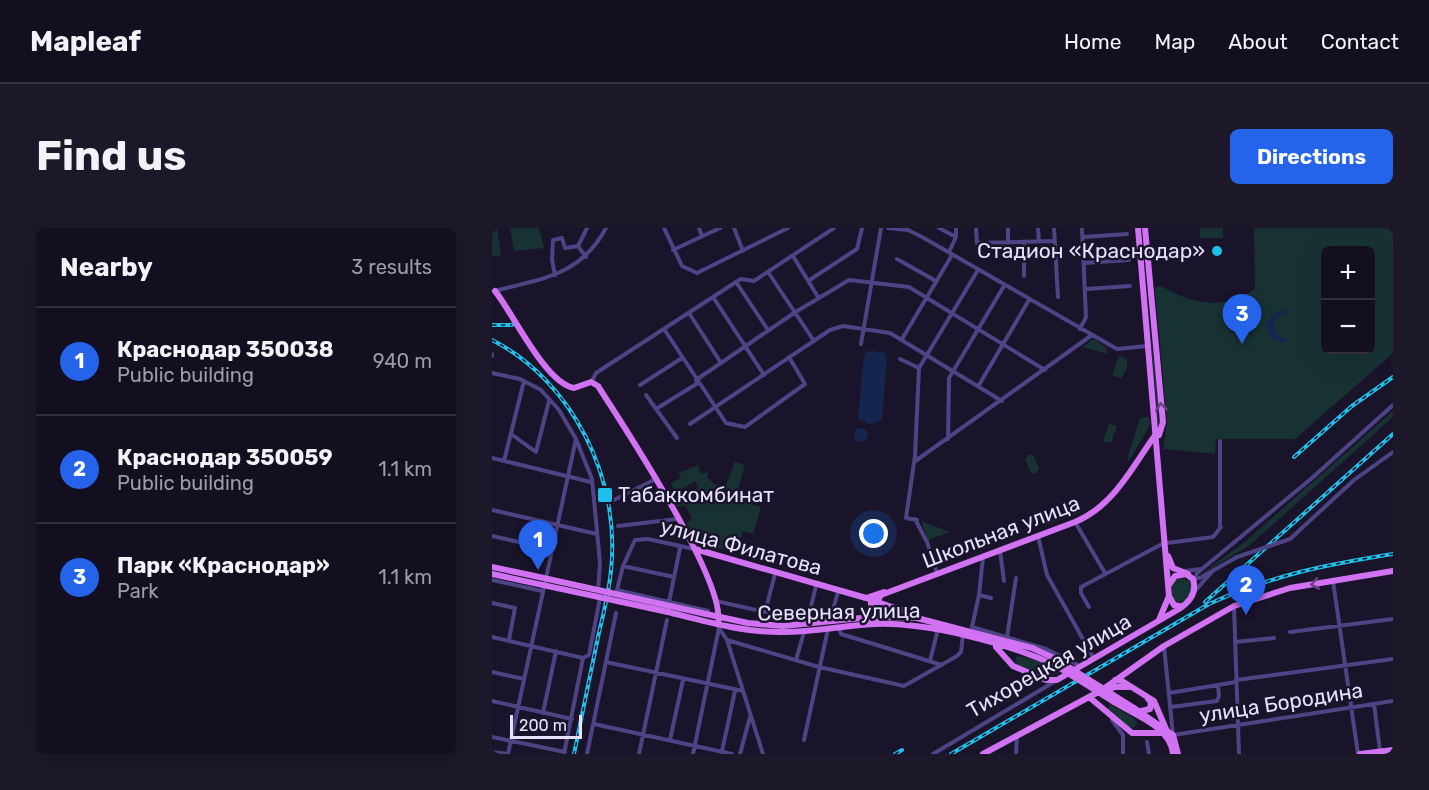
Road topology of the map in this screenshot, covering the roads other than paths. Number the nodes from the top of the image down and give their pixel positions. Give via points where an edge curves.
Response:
1 (587, 228) edge
2 (606, 228) edge
3 (664, 228) edge
4 (699, 228) edge
5 (720, 228) edge
6 (734, 228) edge
7 (788, 228) edge
8 (834, 228) edge
9 (861, 228) edge
10 (880, 228) edge
11 (888, 228) edge
12 (939, 228) edge
13 (956, 228) edge
14 (976, 228) edge
15 (1008, 228) edge
16 (1038, 228) edge
17 (1054, 228) edge
18 (1082, 228) edge
19 (1138, 228) edge
20 (1146, 228) edge
21 (1127, 234) dead end
22 (702, 236) junction
23 (956, 237) junction
24 (1083, 237) junction
25 (1055, 241) junction
26 (1024, 242) junction
27 (1039, 242) junction
28 (1008, 243) junction
29 (578, 246) junction
30 (673, 250) junction
31 (743, 251) junction
32 (950, 254) junction
33 (1143, 254) junction
34 (793, 256) junction
35 (586, 257) junction
36 (897, 258) dead end
37 (1129, 260) dead end
38 (1084, 263) junction
39 (978, 270) junction
40 (768, 272) junction
41 (555, 275) junction
42 (1024, 276) dead end
43 (808, 281) junction
44 (936, 281) junction
45 (736, 282) junction
46 (872, 282) junction
47 (1004, 286) junction
48 (1130, 286) dead end
49 (1086, 289) junction
50 (496, 293) edge
51 (713, 297) junction
52 (818, 297) junction
53 (1058, 297) dead end
54 (927, 298) junction
55 (1029, 300) junction
56 (1147, 302) junction
57 (689, 313) junction
58 (794, 313) junction
59 (952, 313) junction
60 (978, 328) junction
61 (664, 329) junction
62 (865, 329) junction
63 (1080, 329) junction
64 (768, 330) junction
65 (1092, 335) junction
66 (902, 339) junction
67 (814, 341) junction
68 (1003, 343) junction
69 (861, 344) dead end
70 (744, 346) junction
71 (1147, 346) junction
72 (927, 355) junction
73 (789, 357) junction
74 (682, 358) junction
75 (900, 359) dead end
76 (721, 363) junction
77 (919, 368) junction
78 (1045, 369) junction
79 (953, 370) junction
80 (492, 374) edge
81 (764, 375) junction
82 (524, 381) junction
83 (697, 381) junction
84 (592, 383) junction
85 (640, 385) dead end
86 (979, 385) junction
87 (646, 395) dead end
88 (1002, 400) junction
89 (549, 401) junction
90 (1393, 405) edge
91 (714, 407) junction
92 (656, 409) junction
93 (690, 424) dead end
94 (1157, 431) junction
95 (511, 434) junction
96 (576, 438) junction
97 (677, 438) dead end
98 (948, 439) junction
99 (1220, 441) dead end
100 (1149, 443) junction
101 (1158, 447) junction
102 (1393, 452) edge
103 (492, 459) edge
104 (504, 461) junction
105 (914, 462) junction
106 (566, 476) junction
107 (654, 480) junction
108 (591, 482) junction
109 (612, 501) dead end
110 (492, 510) edge
111 (677, 519) junction
112 (1222, 520) dead end
113 (1075, 522) junction
114 (556, 524) junction
115 (618, 526) dead end
116 (1221, 528) junction
117 (597, 534) junction
118 (1037, 535) junction
119 (492, 536) edge
120 (523, 543) dead end
121 (1166, 543) junction
122 (680, 548) junction
123 (1000, 550) junction
124 (698, 552) junction
125 (983, 557) junction
126 (622, 566) junction
127 (492, 567) edge
128 (1216, 568) junction
129 (1203, 569) junction
130 (1177, 570) junction
131 (1393, 571) edge
132 (937, 573) junction
133 (1105, 573) junction
134 (492, 574) edge
135 (775, 574) junction
136 (1192, 577) junction
137 (675, 578) junction
138 (1016, 578) dead end
139 (492, 580) edge
140 (1004, 580) dead end
141 (1333, 581) junction
142 (1169, 585) junction
143 (816, 586) junction
144 (542, 591) junction
145 (1194, 591) junction
146 (838, 592) junction
147 (980, 595) junction
148 (1169, 596) junction
149 (991, 598) dead end
150 (714, 600) junction
151 (873, 601) junction
152 (669, 602) junction
153 (492, 603) edge
154 (1234, 606) junction
155 (1089, 607) dead end
156 (1182, 607) junction
157 (765, 612) junction
158 (616, 613) dead end
159 (709, 614) junction
160 (783, 616) dead end
161 (1393, 619) edge
162 (667, 620) dead end
163 (874, 620) junction
164 (718, 622) junction
165 (938, 625) junction
166 (829, 626) junction
167 (1340, 626) junction
168 (805, 628) junction
169 (838, 628) junction
170 (1290, 632) dead end
171 (963, 636) junction
172 (492, 637) edge
173 (1007, 637) junction
174 (1274, 638) dead end
175 (509, 640) junction
176 (727, 640) junction
177 (1235, 642) junction
178 (990, 643) junction
179 (531, 645) junction
180 (1164, 646) junction
181 (556, 651) junction
182 (1030, 651) junction
183 (1093, 657) junction
184 (583, 658) junction
185 (1393, 658) edge
186 (796, 660) junction
187 (930, 661) junction
188 (606, 662) junction
189 (942, 665) junction
190 (1078, 665) junction
191 (1345, 665) junction
192 (819, 667) junction
193 (1130, 670) junction
194 (492, 672) edge
195 (656, 674) junction
196 (524, 678) junction
197 (683, 680) junction
198 (1115, 680) junction
199 (1236, 681) junction
200 (1048, 683) junction
201 (707, 686) junction
202 (1218, 686) junction
203 (1132, 689) junction
204 (735, 691) junction
205 (742, 691) junction
206 (1170, 693) junction
207 (1090, 698) junction
208 (492, 701) edge
209 (1393, 701) edge
210 (1374, 704) junction
211 (1077, 706) junction
212 (518, 707) junction
213 (1171, 707) junction
214 (1351, 707) junction
215 (543, 713) junction
216 (1107, 713) junction
217 (1137, 713) junction
218 (750, 716) junction
219 (572, 719) junction
220 (594, 724) junction
221 (1238, 724) junction
222 (1165, 731) junction
223 (1132, 733) junction
224 (643, 735) junction
225 (492, 737) edge
226 (1017, 737) junction
227 (1172, 738) junction
228 (670, 740) junction
229 (804, 740) dead end
230 (510, 741) junction
231 (1123, 742) junction
232 (1147, 742) dead end
233 (695, 746) junction
234 (1393, 750) edge
235 (492, 752) edge
236 (722, 752) junction
237 (1380, 752) junction
238 (565, 753) edge
239 (508, 754) edge
240 (587, 754) edge
241 (639, 754) edge
242 (693, 754) edge
243 (732, 754) edge
244 (740, 754) edge
245 (763, 754) edge
246 (933, 754) edge
247 (983, 754) edge
248 (987, 754) edge
249 (1016, 754) edge
250 (1123, 754) edge
251 (1149, 754) edge
252 (1173, 754) edge
253 (1178, 754) edge
254 (1239, 754) edge
255 (1359, 754) edge

1 - 29 street
2 - 35 street
3 - 30 street
4 - 22 street
5 - 22 street
6 - 31 street
7 - 31 street
8 - 34 street
9 - 43 street via 857,249
10 - 46 street
11 - 32 street via 908,230
12 - 23 street
13 - 23 street
14 - 28 street via 977,243
15 - 28 street
16 - 27 street
17 - 25 street
18 - 24 street
19 - 33 main road
20 - 33 main road
21 - 24 street
22 - 30 street
23 - 32 street
24 - 38 street
25 - 27 street
25 - 53 street
26 - 27 street
26 - 28 street
26 - 42 street
29 - 35 street
29 - 41 street via 565,248 562,238 553,240
30 - 31 street via 682,266 693,272 705,271
32 - 39 street
32 - 44 street
33 - 56 main road
34 - 40 street
34 - 43 street
35 - 41 street
36 - 44 street
37 - 38 street
38 - 49 street
39 - 47 street
39 - 59 street
40 - 45 street via 753,281
40 - 58 street
41 - 50 street
43 - 52 street
44 - 54 street
45 - 51 street
45 - 64 street
46 - 52 street via 843,281
46 - 54 street via 909,287
46 - 62 street
47 - 55 street
47 - 60 street
48 - 49 street
49 - 63 street via 1086,317
50 - 84 main road via 532,351 564,386 575,390
51 - 57 street
51 - 70 street
52 - 58 street
54 - 59 street
54 - 66 street
55 - 63 street
55 - 68 street
56 - 71 main road
94 -> 56 main road via 1163,422
57 - 61 street
57 - 76 street
58 - 64 street
58 - 67 street
59 - 60 street
59 - 72 street
60 - 68 street
60 - 79 street
61 - 74 street
61 - 84 street via 596,373
62 - 66 street
62 - 67 street via 836,327
62 - 69 street
63 - 65 street
64 - 70 street
65 - 71 street via 1119,350
65 - 78 street
66 - 72 street
67 - 73 street
68 - 78 street
68 - 86 street
70 - 76 street
70 - 81 street
71 - 94 main road
72 - 77 street
72 - 79 street
73 - 81 street
73 - 91 street via 806,384 745,427 726,423
74 - 83 street
74 - 85 street
75 - 77 street
76 - 83 street
77 - 105 street
78 - 88 street
79 - 86 street
79 - 98 street via 949,378
80 - 82 street
81 - 91 street
82 - 89 street
82 - 95 street
83 - 91 street
83 - 92 street
84 - 107 main road
84 - 124 main road via 608,400
86 - 88 street
87 - 92 street
88 - 98 street
89 - 95 street via 536,452
89 - 96 street
90 - 129 street
91 - 93 street
92 - 97 street
94 - 100 main road, Школьная улица
94 - 101 main road
94 - 118 main road, Школьная улица via 1099,507
94 - 121 main road
95 - 104 street
96 - 106 street
96 - 108 street via 589,466
98 - 105 street
99 - 116 street
100 - 101 main road
100 - 113 main road, Школьная улица via 1104,506
101 - 121 main road
102 - 128 street, bridge via 1354,480 1290,539
103 - 104 street
104 - 106 street
105 - 132 street via 907,517 917,520
106 - 108 street
106 - 114 street
107 - 109 street
107 - 111 main road
108 - 117 street
110 - 114 street
111 - 115 street
111 - 124 main road
112 - 116 street
113 - 118 main road, Школьная улица
113 - 133 street
114 - 117 street
114 - 144 street
116 - 121 street via 1213,537
117 - 184 street via 597,586 601,602 589,655
118 - 123 main road, Школьная улица
118 - 132 main road, Школьная улица
118 - 183 street via 1047,575
119 - 120 street
121 - 130 main road via 1170,563
121 - 133 street
121 - 142 main road
122 - 124 street, улица Филатова
122 - 126 street, улица Филатова via 648,539 635,540
122 - 137 street
123 - 125 main road, Школьная улица
123 - 140 street
124 - 135 main road
124 - 150 main road
124 - 151 main road, улица Филатова
124 - 159 main road
125 - 132 main road, Школьная улица
125 - 147 street
126 - 137 street
126 - 152 street via 617,590
127 - 159 main road, Северная улица, bridge
128 - 136 street
128 - 145 street
129 - 130 street
129 - 136 street
129 - 136 street
130 - 136 main road
131 - 141 main road
132 - 151 main road, Школьная улица
132 - 151 main road, Школьная улица via 878,594
133 - 155 street via 1079,590
134 - 159 main road, Северная улица, bridge
135 - 143 main road
135 - 157 street
136 - 142 main road via 1177,575
136 - 145 main road
137 - 152 street
138 - 173 street
139 - 144 street
141 -> 154 main road via 1281,590
141 - 167 street
142 - 148 main road
143 - 146 main road
143 - 168 street
144 - 179 street
145 - 156 main road
146 - 151 main road
146 - 166 street
147 - 149 street
147 - 173 street via 972,627
148 - 156 main road via 1174,605
148 - 183 main road, Тихорецкая улица via 1157,621
150 - 157 street
150 - 164 main road
151 - 163 main road
151 - 165 main road, улица Филатова
152 - 159 street
153 - 175 street via 515,608
154 - 177 street
154 - 180 main road
156 - 200 main road, Тихорецкая улица
157 - 160 street
158 - 188 street
159 - 164 main road, Северная улица
161 - 167 street
162 - 195 street
163 - 165 main road, Северная улица
163 - 166 main road, Северная улица
163 - 169 main road, Северная улица
164 - 168 main road, Северная улица
164 - 176 street
164 - 201 street
165 - 171 main road, Северная улица
165 - 182 main road, Северная улица
165 - 187 street
166 - 168 main road, Северная улица
166 - 169 main road, Северная улица
166 - 192 street
167 - 170 street
167 - 191 street
168 - 186 street
169 - 187 street via 841,634
171 - 178 main road, Северная улица
171 - 189 street via 961,652
172 - 175 street
173 - 190 street via 1046,649
174 - 177 street
175 - 179 street
176 - 186 street
176 - 205 street
177 - 199 street
178 - 182 main road, Северная улица
178 - 200 main road via 1017,668
179 - 181 street
179 - 196 street
180 - 193 main road
180 - 206 street
181 - 184 street
181 - 215 street
182 - 200 main road via 1016,655 1013,663
182 - 217 main road, Северная улица, bridge via 1056,658
183 - 190 main road, Тихорецкая улица
184 - 219 street
185 - 191 street
186 - 192 street
187 - 189 street
188 - 195 street
188 - 220 street
189 - 192 street via 904,686
190 - 200 main road, Тихорецкая улица
191 - 199 street
191 - 214 street
192 - 229 street
193 - 198 main road
193 - 203 main road via 1125,677
194 - 196 street
195 - 197 street
195 - 224 street
196 - 212 street
197 - 201 street
197 - 228 street
198 - 203 main road, Северная улица
198 - 207 main road
199 - 202 street
199 - 221 street
200 - 246 street, Тихорецкая улица
201 - 204 street
201 - 233 street
202 - 206 street
202 - 213 street via 1217,701
203 - 207 main road via 1115,687
203 - 217 main road via 1149,699 1151,706 1148,711
203 - 222 main road, Северная улица via 1154,701
204 - 205 street
204 - 236 street
205 - 218 street
206 - 213 street
207 - 211 main road
207 - 216 main road
207 - 226 main road
208 - 212 street
209 - 210 street, улица Бородина
210 - 214 street, улица Бородина
210 - 237 street
211 - 216 main road via 1089,704
211 - 226 main road
212 - 215 street
212 - 230 street
213 - 227 street
214 - 221 street, улица Бородина
214 - 255 street
215 - 219 street
216 - 223 main road
216 - 231 street via 1122,731
217 - 222 main road, Северная улица
217 - 223 main road via 1140,726
218 - 244 street
218 - 245 street
219 - 238 street
220 - 224 street
220 - 240 street
221 - 227 street, улица Бородина
221 - 254 street
222 - 223 main road
222 - 227 main road, Северная улица
223 - 231 street
224 - 228 street
224 - 241 street
225 - 230 street
226 - 247 main road
226 - 248 main road
226 - 249 street
227 - 252 main road
227 - 253 main road
228 - 233 street
230 - 238 street
230 - 239 street
231 - 250 street
232 - 251 street
233 - 236 street
233 - 242 street
234 - 237 main road
235 - 239 street
236 - 243 street
237 - 255 main road

